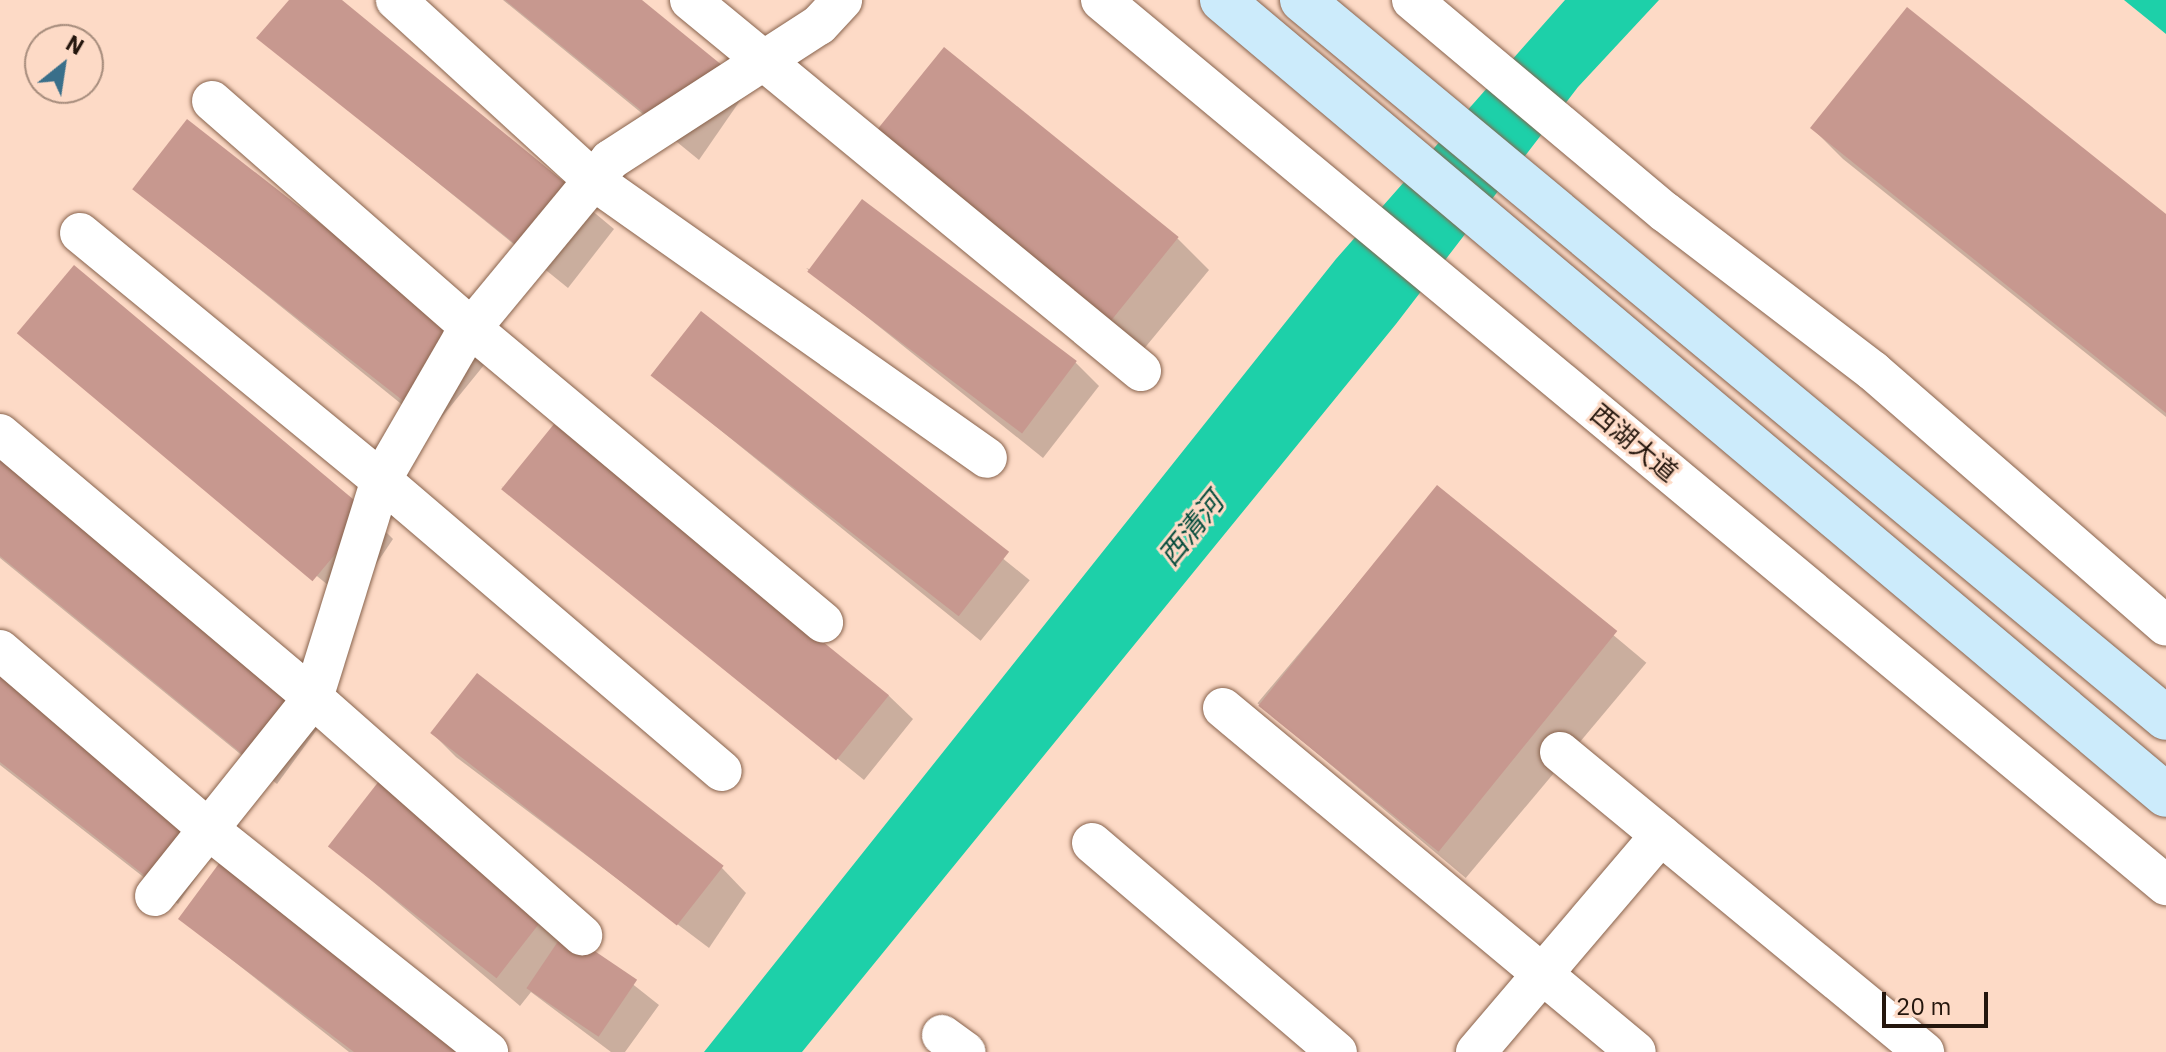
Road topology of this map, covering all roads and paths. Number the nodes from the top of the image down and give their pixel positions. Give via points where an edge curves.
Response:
1 (396, 0) edge
2 (690, 0) edge
3 (842, 0) edge
4 (1101, 0) edge
5 (1222, 0) edge
6 (1302, 0) edge
7 (1412, 0) edge
8 (766, 59) junction
9 (212, 101) dead end
10 (593, 180) junction
11 (80, 233) dead end
12 (471, 328) junction
13 (1141, 371) dead end
14 (0, 434) edge
15 (987, 458) dead end
16 (381, 480) junction
17 (823, 622) dead end
18 (2166, 626) edge
19 (0, 650) edge
20 (313, 698) junction
21 (1223, 708) dead end
22 (2166, 718) edge
23 (1560, 752) dead end
24 (722, 771) dead end
25 (2166, 795) edge
26 (208, 829) junction
27 (1661, 835) junction
28 (1092, 843) dead end
29 (2166, 885) edge
30 (155, 896) dead end
31 (582, 935) dead end
32 (1543, 974) junction
33 (488, 1052) edge
34 (1337, 1052) edge
35 (1476, 1052) edge
36 (1636, 1052) edge
37 (1924, 1052) edge

1 - 10 street
2 - 8 street
3 - 8 street via 819,25
4 - 29 street, 西湖大道
5 - 25 main road
6 - 22 main road
7 - 18 street via 1873,371
8 - 10 street via 610,160
8 - 13 street
9 - 12 street
10 - 12 street
10 - 15 street
11 - 16 street
12 - 16 street
12 - 17 street
14 - 20 street
16 - 20 street
16 - 24 street
19 - 26 street
20 - 26 street
20 - 31 street
21 - 32 street
23 - 27 street
26 - 30 street
26 - 33 street
27 - 32 street
27 - 37 street
28 - 34 street
32 - 35 street
32 - 36 street

